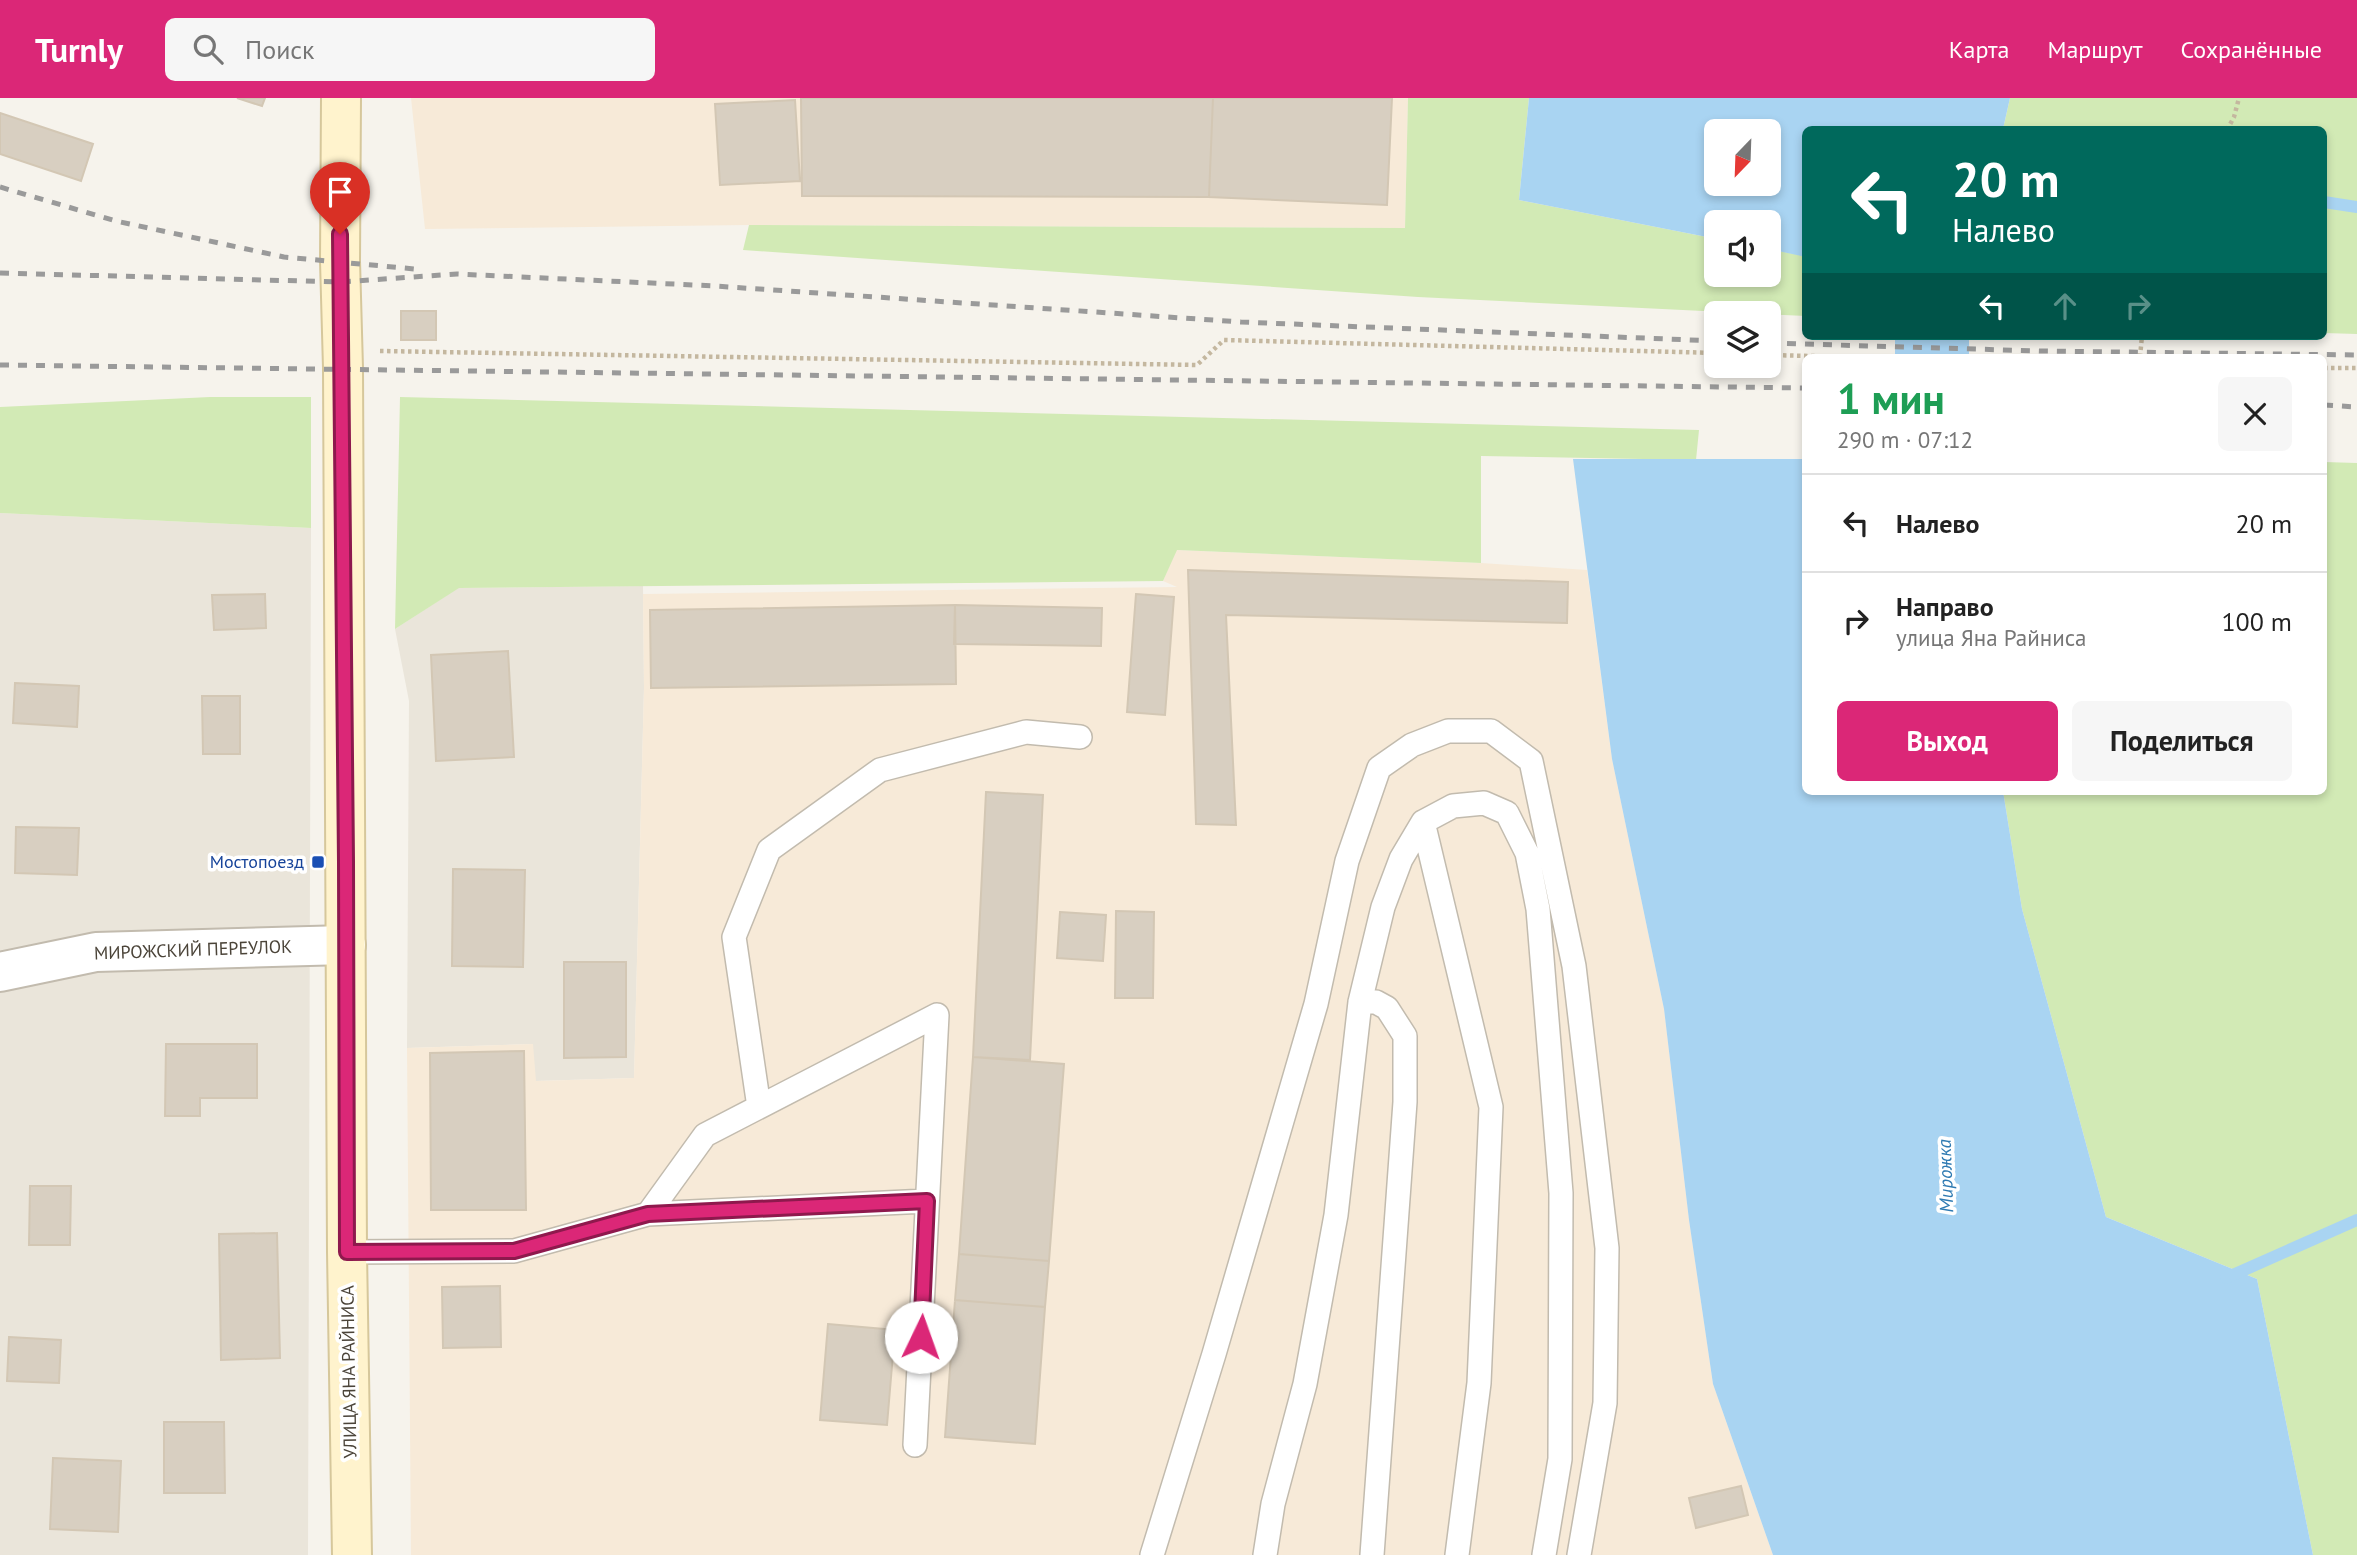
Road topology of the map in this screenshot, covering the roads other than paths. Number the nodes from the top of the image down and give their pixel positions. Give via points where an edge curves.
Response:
1 (341, 98) edge
2 (1080, 737) dead end
3 (1423, 822) junction
4 (346, 945) junction
5 (0, 972) edge
6 (1360, 1002) junction
7 (759, 1107) junction
8 (927, 1201) junction
9 (648, 1214) junction
10 (347, 1252) junction
11 (915, 1445) dead end
12 (352, 1555) edge
13 (1152, 1555) edge
14 (1265, 1555) edge
15 (1371, 1555) edge
16 (1457, 1555) edge
17 (1544, 1555) edge
18 (1579, 1555) edge

1 - 4 street, УЛИЦА ЯНА РАЙНИСА
2 - 7 lane via 1026,732 880,770 769,850 734,937
3 - 6 lane via 1401,859 1383,907
3 - 16 lane via 1490,1107 1479,1383
3 - 17 lane via 1453,806 1484,803 1507,813 1527,853 1538,909 1561,1193 1560,1459
4 - 5 street, МИРОЖСКИЙ ПЕРЕУЛОК via 96,953
4 - 10 street, УЛИЦА ЯНА РАЙНИСА
6 - 14 lane via 1336,1215 1305,1384 1273,1504
6 - 15 lane via 1387,1008 1405,1036 1405,1102
7 - 8 lane via 937,1014
7 - 9 lane via 705,1135
8 - 9 lane
8 - 11 lane
9 - 10 lane via 514,1251
10 - 12 street, УЛИЦА ЯНА РАЙНИСА
13 - 18 lane via 1316,1004 1347,861 1379,768 1412,745 1448,731 1491,732 1531,761 1574,966 1606,1248 1605,1403

